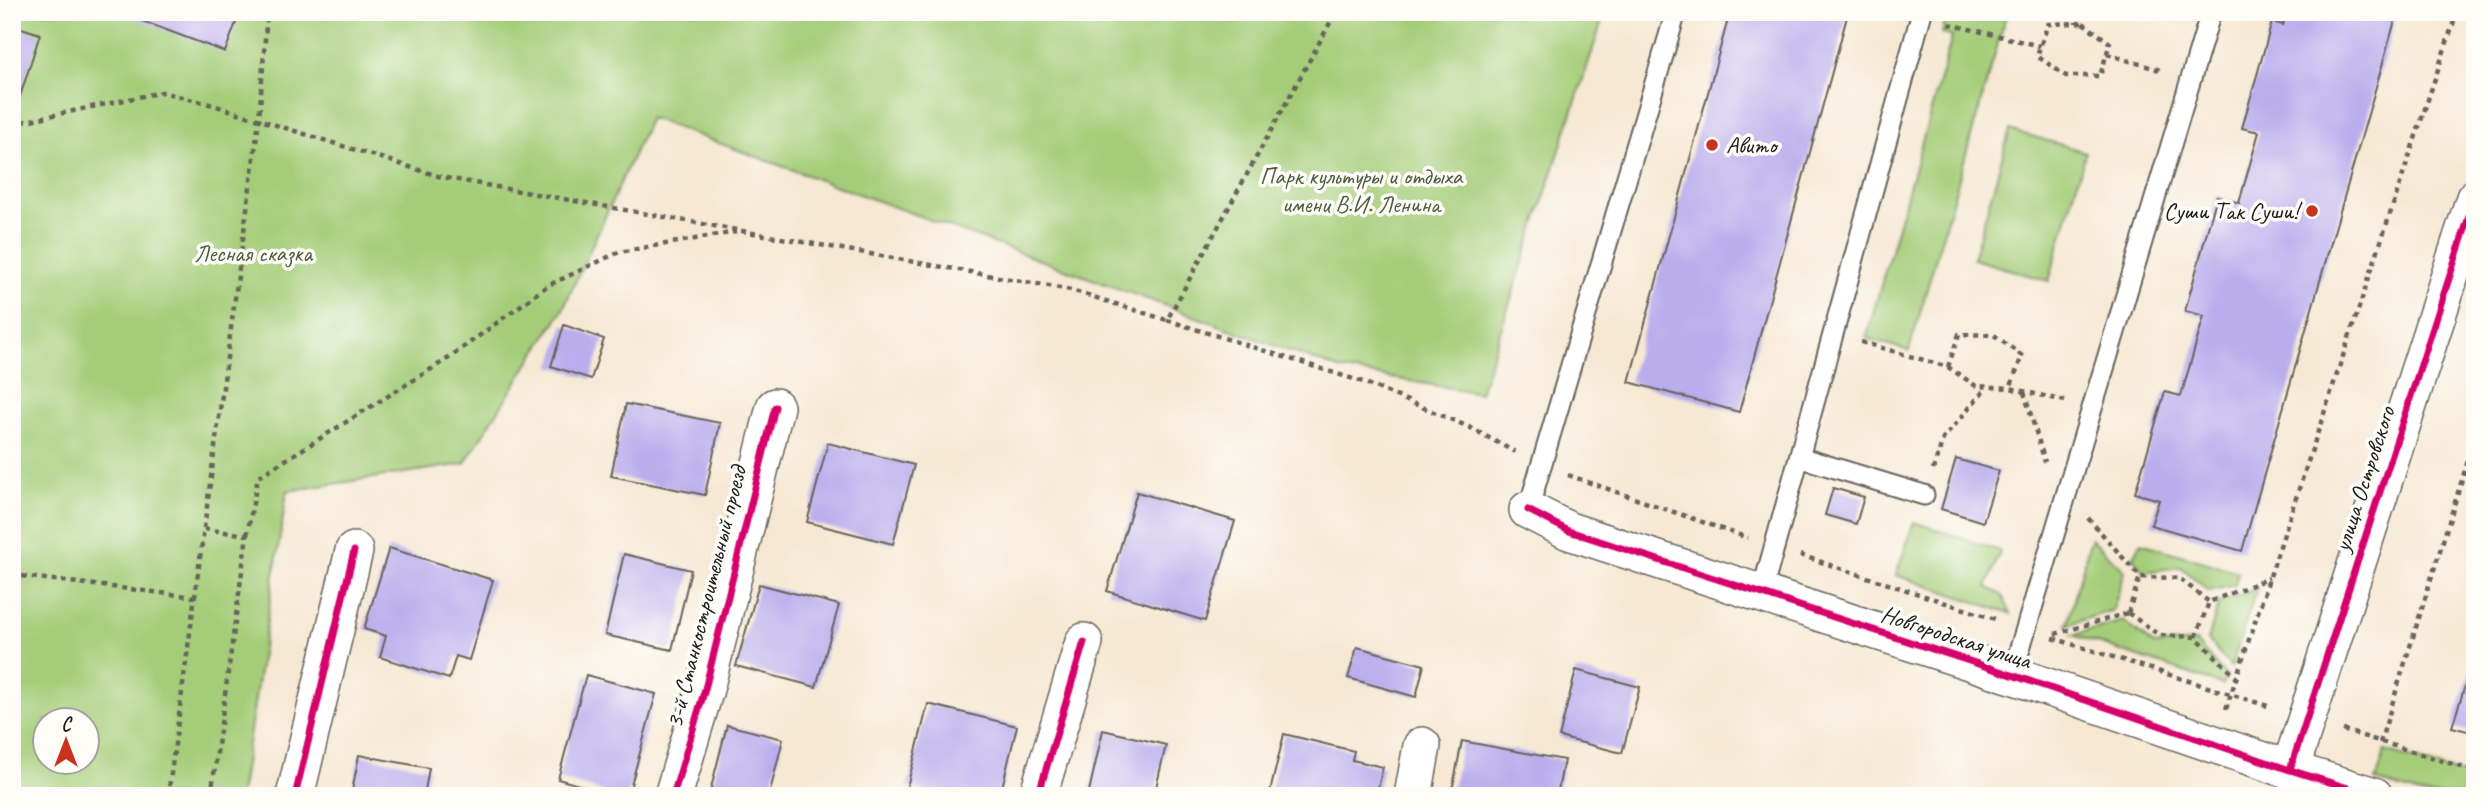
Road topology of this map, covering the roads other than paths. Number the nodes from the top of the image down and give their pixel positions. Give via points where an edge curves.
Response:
1 (1676, 12) edge
2 (2211, 12) edge
3 (1921, 14) edge
4 (2475, 198) edge
5 (775, 407) dead end
6 (1799, 457) junction
7 (1924, 495) road end
8 (1528, 510) joint
9 (354, 551) dead end
10 (1761, 595) junction
11 (1084, 642) dead end
12 (2012, 675) junction
13 (1422, 746) dead end
14 (2290, 771) junction
15 (295, 796) edge
16 (673, 796) edge
17 (1038, 796) edge
18 (1413, 796) edge
19 (2374, 796) edge

1 - 8 lane
2 - 12 lane
3 - 6 lane
4 - 14 street, улица Островского
5 - 16 street, 3-й Станкостроительный проезд via 705,689
6 - 7 lane
6 - 10 lane
8 - 10 street, Новгородская улица via 1569,531
9 - 15 street
10 - 12 street, Новгородская улица
11 - 17 street
12 - 14 street, Новгородская улица
13 - 18 street
14 - 19 street, Новгородская улица

